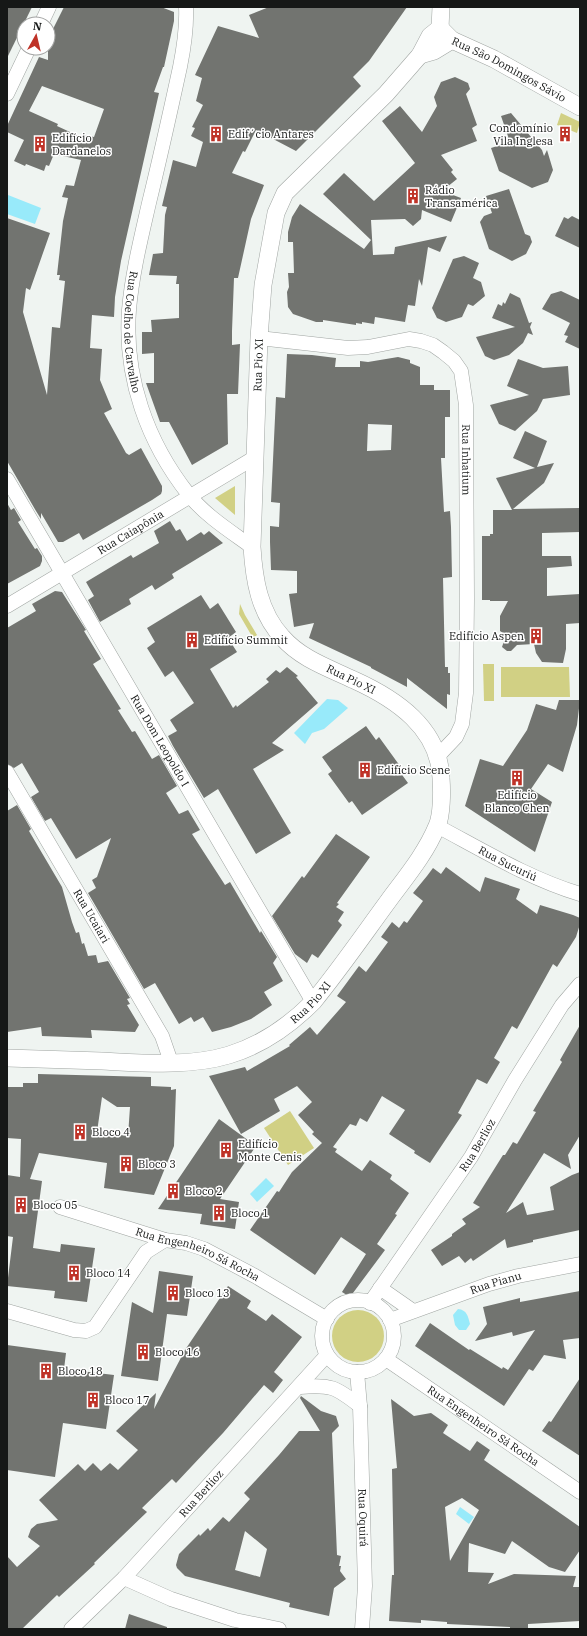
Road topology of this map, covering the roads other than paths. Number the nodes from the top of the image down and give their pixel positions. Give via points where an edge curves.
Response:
1 (49, 7) edge
2 (186, 7) edge
3 (441, 7) edge
4 (44, 16) edge
5 (446, 34) junction
6 (25, 56) edge
7 (7, 94) edge
8 (580, 107) edge
9 (259, 338) junction
10 (254, 458) junction
11 (7, 479) edge
12 (190, 496) junction
13 (252, 547) junction
14 (63, 573) junction
15 (7, 606) edge
16 (438, 756) junction
17 (7, 772) edge
18 (438, 826) junction
19 (580, 894) edge
20 (580, 984) edge
21 (313, 1002) junction
22 (7, 1058) edge
23 (171, 1062) junction
24 (60, 1207) dead end
25 (165, 1240) junction
26 (580, 1264) edge
27 (380, 1288) junction
28 (370, 1303) junction
29 (7, 1311) edge
30 (413, 1311) junction
31 (327, 1319) junction
32 (390, 1320) junction
33 (327, 1354) junction
34 (386, 1359) junction
35 (357, 1372) junction
36 (300, 1387) junction
37 (360, 1406) junction
38 (580, 1492) edge
39 (124, 1578) junction
40 (70, 1629) edge
41 (279, 1629) edge
42 (362, 1629) edge

1 - 4 street
2 - 12 street, Rua Coelho de Carvalho via 187,21 181,62 133,275 129,343 133,378 147,424 161,452
3 - 5 street
5 - 8 street, Rua São Domingos Sávio
5 - 9 street, Rua Pio XI via 430,36 420,55 386,94 289,190 280,203 266,266
6 - 7 street
9 - 10 street, Rua Pio XI
9 - 16 street, Rua Inhatium via 348,348 409,339 433,345 454,361 461,371 466,405 466,693 462,724 456,737
10 - 12 street, Rua Caiapônia
10 - 13 street, Rua Pio XI
11 - 14 street, Rua Dom Leopoldo I
12 - 13 street, Rua Coelho de Carvalho via 215,520
12 - 14 street, Rua Caiapônia
13 - 16 street, Rua Pio XI via 259,597 282,638 314,661 400,705 416,719
14 - 15 street, Rua Caiapônia
14 - 21 street, Rua Dom Leopoldo I
16 - 18 street, Rua Pio XI via 442,787
17 - 23 street, Rua Ucaiari via 162,1036
18 - 19 street, Rua Sucuriú via 554,886
18 - 21 street, Rua Pio XI via 424,850
20 - 27 street, Rua Berlioz via 562,1005 515,1080 472,1157
21 - 23 street, Rua Pio XI via 278,1032 257,1044 229,1055 190,1062
22 - 23 street, Rua Pio XI
24 - 25 street, Rua Engenheiro Sá Rocha
25 - 29 street via 146,1252 96,1327 86,1331 74,1330
25 - 31 street, Rua Engenheiro Sá Rocha via 204,1249
26 - 30 street, Rua Pianu via 496,1282
27 - 28 street, Rua Berlioz
27 - 30 street
28 - 31 street via 358,1301 344,1304 332,1311
28 - 32 street via 383,1311
30 - 32 street, Rua Pianu
31 - 33 street via 322,1337
32 - 34 street via 394,1329 394,1343
33 - 35 street via 345,1370
33 - 36 street, Rua Berlioz
34 - 35 street via 373,1369
34 - 38 street, Rua Engenheiro Sá Rocha
35 - 37 street, Rua Oquirá
36 - 37 street via 329,1386
36 - 39 street, Rua Berlioz
37 - 42 street, Rua Oquirá via 365,1586
39 - 40 street, Rua Berlioz
39 - 41 street via 171,1600 235,1620

